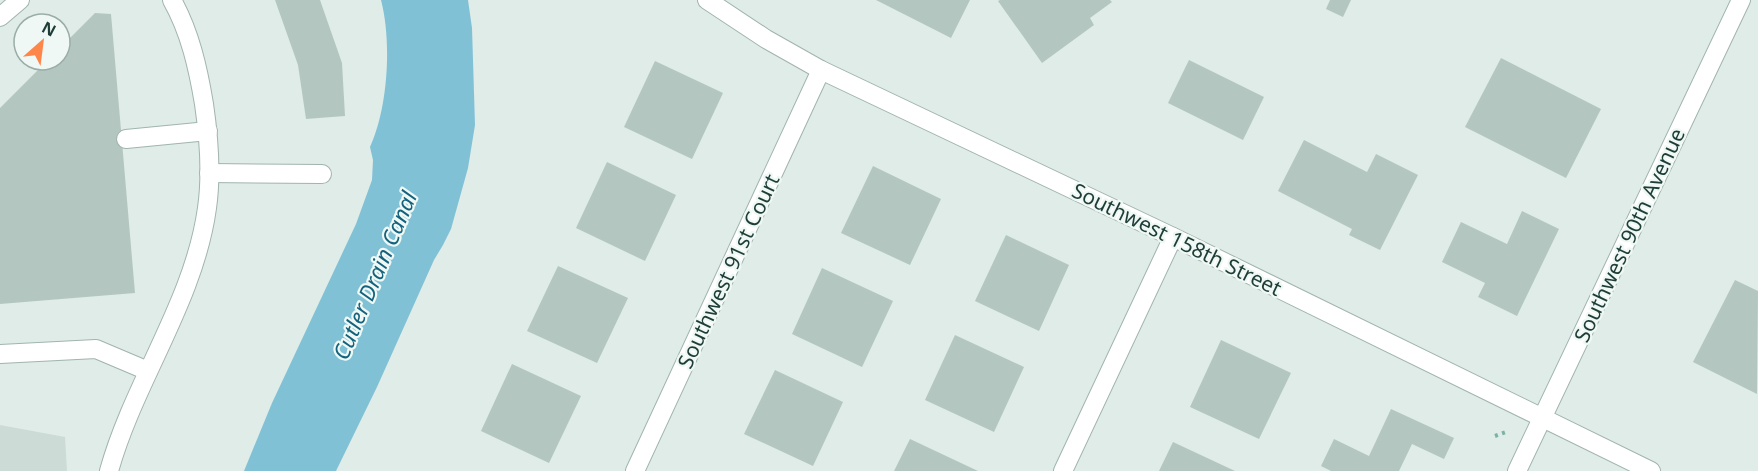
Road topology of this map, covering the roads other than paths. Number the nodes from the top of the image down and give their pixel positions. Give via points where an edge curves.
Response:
1 (20, 0) edge
2 (172, 0) edge
3 (707, 0) edge
4 (1741, 0) edge
5 (0, 17) edge
6 (821, 70) junction
7 (208, 131) junction
8 (126, 139) dead end
9 (209, 173) junction
10 (322, 174) dead end
11 (1173, 237) junction
12 (0, 354) edge
13 (148, 370) junction
14 (1542, 418) junction
15 (109, 471) edge
16 (635, 471) edge
17 (1063, 471) edge
18 (1517, 471) edge
19 (1651, 471) edge

1 - 5 street
2 - 7 street via 196,63
3 - 6 street, Southwest 158th Street
4 - 14 street, Southwest 90th Avenue
6 - 11 street, Southwest 158th Street
6 - 16 street, Southwest 91st Court
7 - 8 street
7 - 9 street
9 - 10 street
9 - 13 street via 208,206 197,255
11 - 14 street, Southwest 158th Street
11 - 17 street
12 - 13 street via 96,349
13 - 15 street
14 - 18 street, Southwest 90th Avenue
14 - 19 street, Southwest 158th Street

